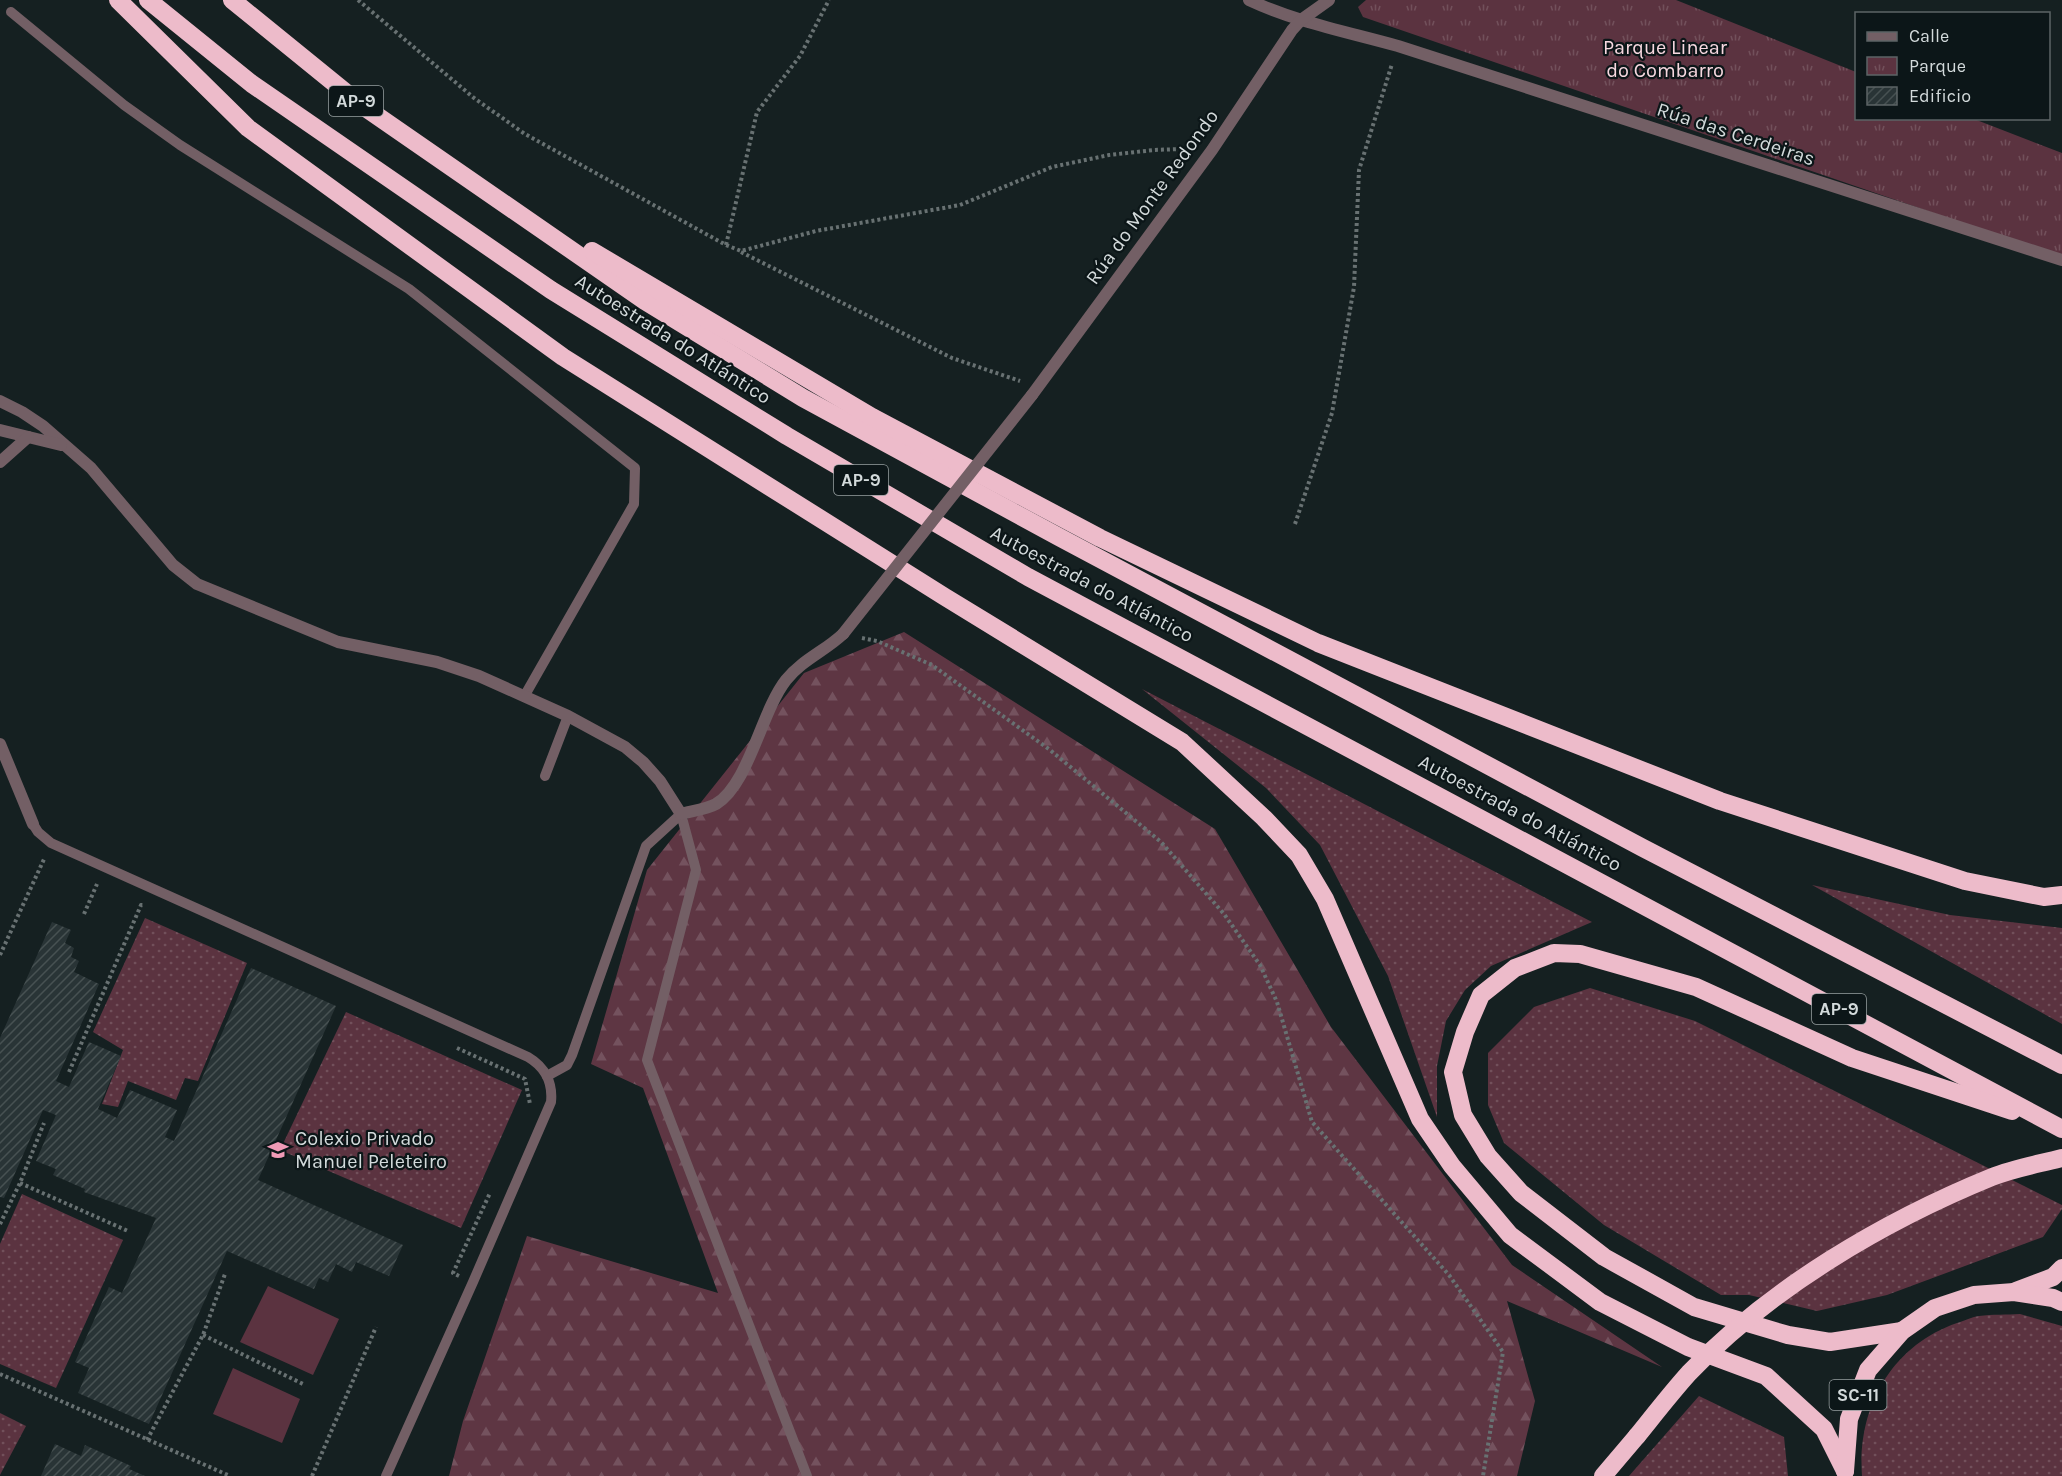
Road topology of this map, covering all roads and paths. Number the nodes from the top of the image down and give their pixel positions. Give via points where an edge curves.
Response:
1 (118, 0) edge
2 (148, 0) edge
3 (232, 0) edge
4 (358, 0) edge
5 (829, 0) edge
6 (1248, 0) edge
7 (1329, 0) edge
8 (11, 12) dead end
9 (1301, 20) junction
10 (1398, 46) junction
11 (1207, 155) junction
12 (488, 192) junction
13 (726, 245) junction
14 (741, 251) junction
15 (2062, 260) edge
16 (1041, 384) junction
17 (0, 400) edge
18 (0, 430) edge
19 (28, 437) junction
20 (65, 447) junction
21 (0, 462) edge
22 (1295, 524) dead end
23 (843, 634) junction
24 (525, 695) junction
25 (568, 716) junction
26 (0, 744) edge
27 (545, 776) dead end
28 (681, 814) junction
29 (33, 824) joint
30 (51, 843) junction
31 (97, 884) dead end
32 (2062, 895) edge
33 (151, 909) dead end
34 (84, 914) dead end
35 (0, 955) edge
36 (449, 1044) dead end
37 (2062, 1065) edge
38 (69, 1072) dead end
39 (547, 1076) junction
40 (525, 1113) dead end
41 (44, 1123) dead end
42 (2061, 1128) edge
43 (2062, 1158) edge
44 (20, 1183) junction
45 (492, 1188) dead end
46 (0, 1224) edge
47 (128, 1231) dead end
48 (2062, 1268) edge
49 (225, 1274) dead end
50 (459, 1276) dead end
51 (2014, 1292) junction
52 (2062, 1302) edge
53 (375, 1328) dead end
54 (1902, 1331) junction
55 (202, 1335) junction
56 (0, 1374) edge
57 (305, 1385) dead end
58 (147, 1440) junction
59 (1846, 1473) edge
60 (230, 1476) edge
61 (312, 1476) edge
62 (386, 1476) edge
63 (807, 1476) edge
64 (1483, 1476) edge
65 (1603, 1476) edge

1 - 59 highway via 248,128 562,357 1182,742 1299,855 1325,899 1419,1119 1452,1166 1510,1235 1600,1302 1688,1347 1766,1376 1824,1429
2 - 42 highway, Autoestrada do Atlántico / AP-9 via 252,84 551,290 786,436 1028,577
3 - 12 highway, Autoestrada do Atlántico / AP-9 via 360,104
4 - 13 path via 474,98 525,134
5 - 13 path via 800,56 757,112
6 - 9 street
7 - 9 street, Rúa do Monte Redondo
8 - 24 lane via 124,105 180,145 409,289 635,468 634,504
9 - 10 street
9 - 11 street, Rúa do Monte Redondo
10 - 15 street, Rúa das Cerdeiras
10 - 22 path via 1359,171 1354,287 1332,413
11 - 14 path via 1180,149 1108,155 1052,167 960,205 816,231
11 - 16 street, Rúa do Monte Redondo
12 - 32 highway via 872,417 1100,538 1318,643 1720,801 1965,881 2044,897
12 - 37 highway, Autoestrada do Atlántico / AP-9 via 645,301 803,398 1643,848
13 - 14 path
14 - 16 path via 952,358 1013,380
16 - 23 street, Rúa do Monte Redondo, bridge
17 - 20 street via 36,422
18 - 19 street
19 - 20 street
19 - 21 street
20 - 24 street via 91,468 173,565 197,584 338,642 437,662
23 - 28 street, Rúa do Monte Redondo via 785,681 727,796 714,805
23 - 64 path via 877,641 932,665 1050,750 1161,842 1224,914 1260,965 1277,1002 1312,1122 1449,1275 1503,1352
24 - 25 street
25 - 27 lane
25 - 28 street via 625,747 643,762
26 - 29 street
28 - 39 lane via 646,846 572,1055 567,1065
28 - 63 lane via 696,870 647,1060
29 - 30 lane
30 - 35 path
30 - 39 lane via 528,1057
31 - 34 path
33 - 38 path via 141,905
36 - 40 path via 525,1079 530,1103
39 - 62 lane via 551,1102
41 - 44 path
42 - 54 highway via 1852,1058 1696,987 1580,954 1554,953 1515,968 1481,995 1453,1072 1463,1115 1488,1156 1521,1193 1604,1257 1694,1307 1788,1335 1830,1342
43 - 65 highway, bridge via 1994,1176 1918,1211 1846,1249 1786,1289 1689,1373
44 - 46 path
44 - 47 path
45 - 50 path via 453,1273
48 - 51 highway, SC-11 via 2053,1276
49 - 55 path
51 - 52 highway, SC-11
51 - 54 highway, SC-11 via 1974,1295 1935,1308
53 - 61 path
54 - 59 highway, SC-11 via 1868,1370 1849,1419
55 - 57 path
55 - 58 path
56 - 58 path
58 - 60 path

